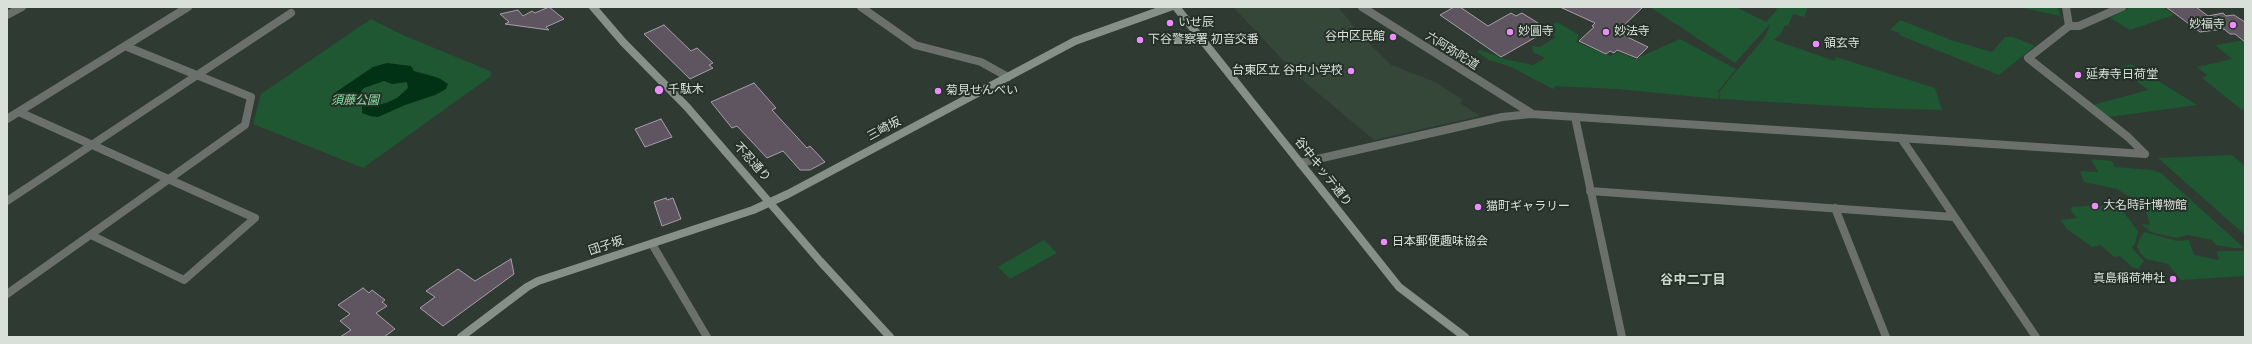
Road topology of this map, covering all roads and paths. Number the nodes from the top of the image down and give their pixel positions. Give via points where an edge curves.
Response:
1 (22, 7) edge
2 (188, 7) edge
3 (593, 7) edge
4 (861, 7) edge
5 (1170, 7) edge
6 (1176, 7) edge
7 (1362, 7) edge
8 (2066, 7) edge
9 (2122, 7) edge
10 (291, 13) dead end
11 (7, 15) edge
12 (2070, 26) junction
13 (125, 46) junction
14 (198, 75) junction
15 (1008, 77) junction
16 (18, 112) junction
17 (1531, 114) junction
18 (1575, 117) junction
19 (7, 119) edge
20 (1901, 138) junction
21 (93, 145) junction
22 (1300, 163) junction
23 (168, 180) junction
24 (1590, 191) junction
25 (7, 201) edge
26 (771, 202) junction
27 (1835, 208) junction
28 (1954, 217) junction
29 (91, 235) junction
30 (652, 244) junction
31 (7, 294) edge
32 (464, 336) edge
33 (707, 337) edge
34 (890, 337) edge
35 (1465, 337) edge
36 (1622, 337) edge
37 (1886, 337) edge
38 (2036, 337) edge

1 - 11 street
2 - 13 street
3 - 26 main road, 不忍通り via 623,42 687,107
4 - 15 street via 915,46 981,62
5 - 15 main road, 三崎坂 via 1084,37
6 - 22 main road, 谷中キッテ通り
7 - 17 street, 六阿弥陀道
8 - 12 street
9 - 12 street via 2080,26
10 - 14 street
12 - 20 street via 2028,58 2128,137 2145,154
13 - 14 street
13 - 16 street
14 - 21 street
14 - 23 street via 252,97 247,118 245,124
15 - 26 main road, 三崎坂
16 - 19 street
16 - 21 street
17 - 18 street
17 - 22 street via 1502,117
18 - 20 street
18 - 24 street
20 - 28 street
21 - 23 street
21 - 25 street
22 - 35 main road, 谷中キッテ通り via 1399,287
23 - 29 street
23 - 29 street via 255,218 184,280
24 - 27 street
24 - 36 street
26 - 30 main road, 団子坂
26 - 34 main road, 不忍通り via 820,261
27 - 28 street
27 - 37 street
28 - 38 street
29 - 31 street
30 - 32 main road, 団子坂 via 538,281
30 - 33 street

